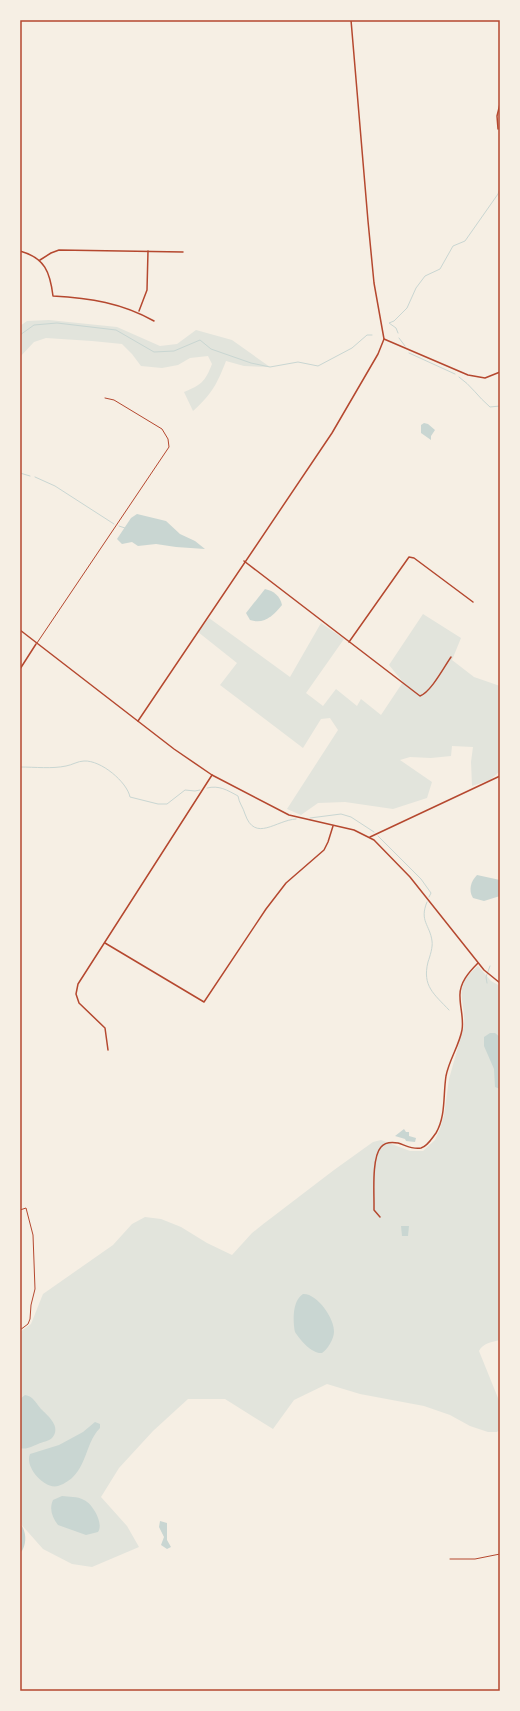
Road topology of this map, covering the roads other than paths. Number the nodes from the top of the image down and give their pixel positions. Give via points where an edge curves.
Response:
1 (351, 20) edge
2 (500, 104) edge
3 (498, 129) dead end
4 (20, 251) edge
5 (148, 251) junction
6 (183, 252) dead end
7 (40, 260) junction
8 (139, 312) junction
9 (154, 321) dead end
10 (384, 339) junction
11 (500, 372) edge
12 (105, 398) dead end
13 (244, 561) junction
14 (473, 602) dead end
15 (20, 630) edge
16 (349, 642) junction
17 (37, 643) junction
18 (451, 657) dead end
19 (20, 669) edge
20 (138, 721) junction
21 (212, 775) junction
22 (500, 776) edge
23 (333, 826) junction
24 (370, 837) junction
25 (105, 943) junction
26 (478, 963) junction
27 (500, 983) edge
28 (108, 1050) dead end
29 (20, 1210) edge
30 (380, 1217) dead end
31 (20, 1330) edge
32 (500, 1554) edge
33 (450, 1559) dead end

1 - 10 street via 374,283
2 - 3 street via 497,116
4 - 7 street
5 - 6 street
5 - 7 street via 59,250
5 - 8 street via 147,290
7 - 8 street via 52,281 53,296 98,300
8 - 9 street
10 - 11 street via 468,375 485,378
10 - 13 street via 378,354 332,433
12 - 17 lane via 114,400 162,429 168,439 168,447
13 - 16 street
13 - 20 street
14 - 16 street via 414,558 409,557
15 - 17 street
16 - 18 street via 420,696 429,689
17 - 19 street
17 - 20 street
20 - 21 street
21 - 23 street via 289,815
21 - 25 street
22 - 24 street
23 - 24 street via 354,830
23 - 25 street via 324,850 286,883 204,1002
24 - 26 street via 410,877
25 - 28 street via 78,984 76,994 79,1003 105,1028
26 - 27 street
26 - 30 street via 462,987 462,1030 446,1075 442,1115 437,1131 421,1148 388,1143 382,1145 377,1154 374,1210
29 - 31 lane via 26,1208 33,1235 35,1289 30,1319
32 - 33 lane via 475,1559

